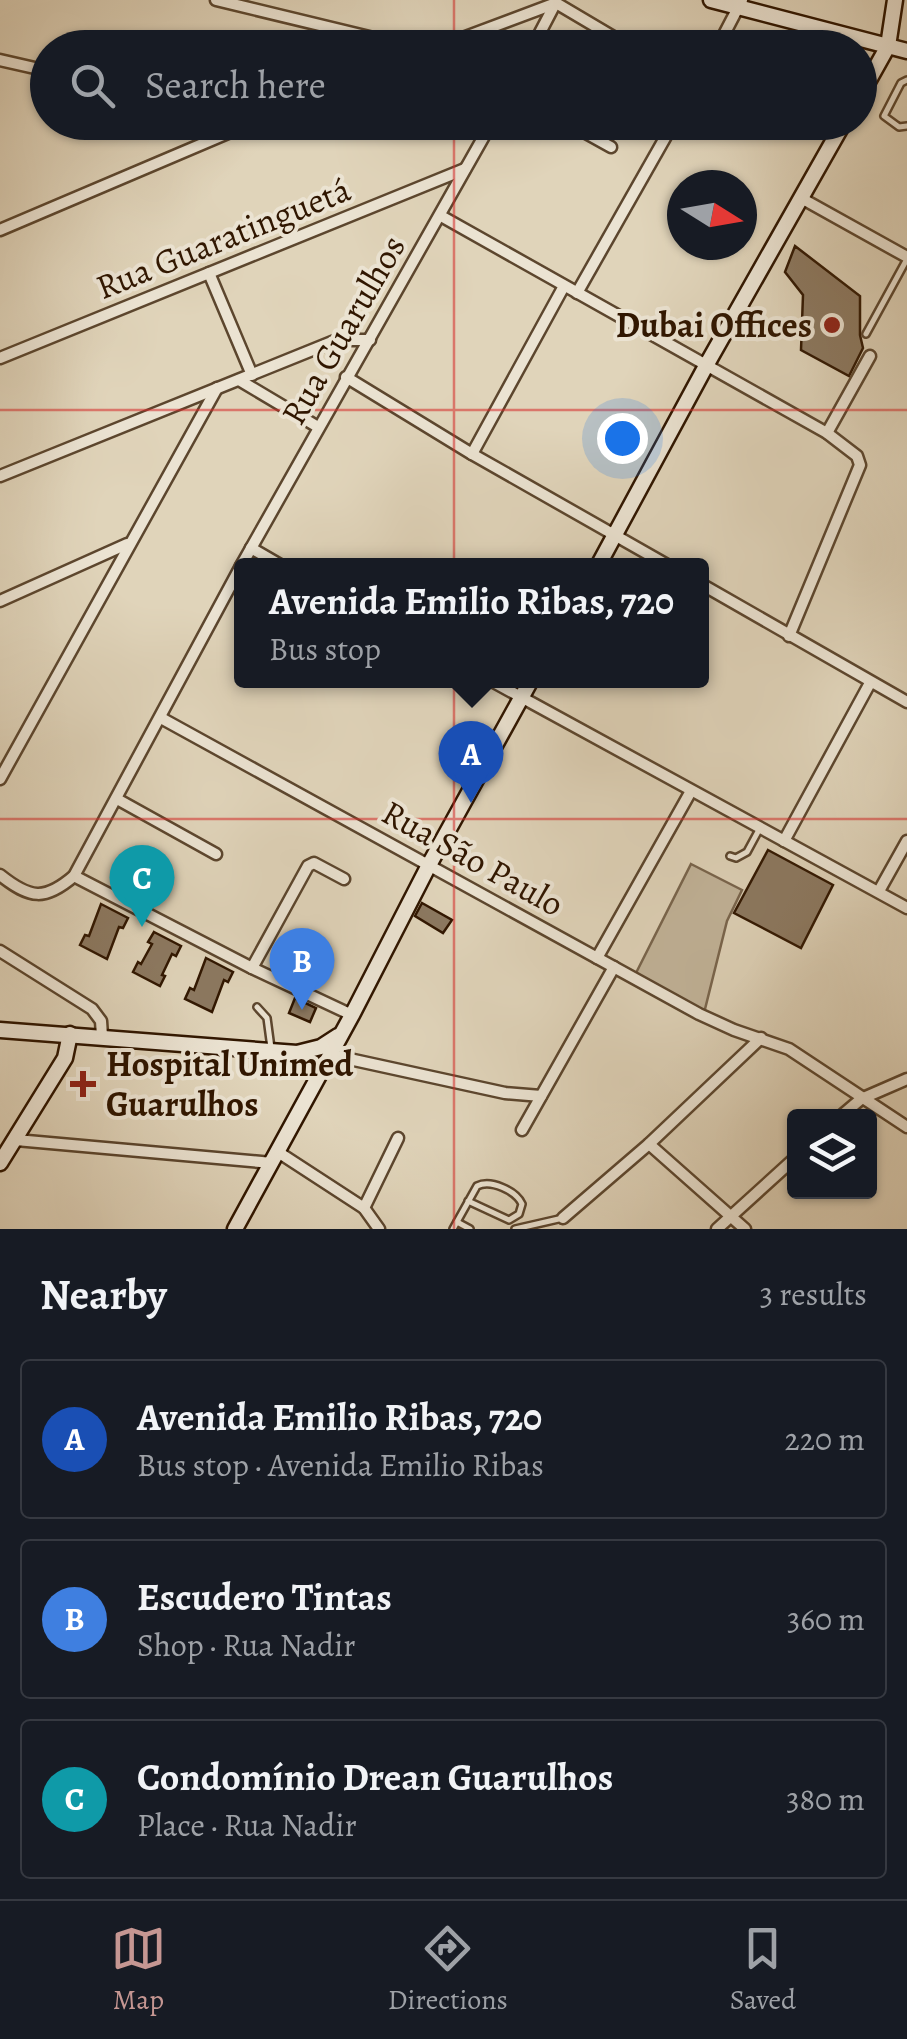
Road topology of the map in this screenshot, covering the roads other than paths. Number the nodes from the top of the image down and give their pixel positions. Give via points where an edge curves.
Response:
1 (216, 0) edge
2 (711, 0) edge
3 (895, 0) edge
4 (557, 2) edge
5 (741, 4) edge
6 (892, 19) junction
7 (340, 30) edge
8 (483, 30) edge
9 (542, 30) edge
10 (603, 30) edge
11 (727, 30) edge
12 (832, 30) edge
13 (877, 43) edge
14 (888, 46) junction
15 (907, 50) edge
16 (0, 60) edge
17 (877, 66) edge
18 (30, 67) edge
19 (907, 80) edge
20 (907, 126) edge
21 (212, 140) edge
22 (482, 140) edge
23 (598, 140) edge
24 (664, 140) edge
25 (834, 140) edge
26 (611, 147) dead end
27 (466, 169) junction
28 (801, 198) junction
29 (441, 216) junction
30 (0, 230) edge
31 (907, 258) edge
32 (209, 273) junction
33 (564, 286) junction
34 (576, 294) junction
35 (866, 334) dead end
36 (370, 340) junction
37 (870, 356) dead end
38 (0, 358) edge
39 (707, 364) junction
40 (252, 375) junction
41 (346, 378) junction
42 (239, 380) junction
43 (218, 388) junction
44 (318, 427) junction
45 (827, 433) junction
46 (472, 454) junction
47 (0, 476) edge
48 (616, 535) junction
49 (129, 543) junction
50 (250, 548) junction
51 (245, 558) edge
52 (268, 558) edge
53 (603, 558) edge
54 (655, 558) edge
55 (234, 579) edge
56 (709, 589) edge
57 (0, 601) edge
58 (790, 636) junction
59 (870, 683) junction
60 (505, 688) edge
61 (526, 688) edge
62 (521, 697) junction
63 (907, 702) edge
64 (161, 718) junction
65 (0, 779) edge
66 (691, 791) junction
67 (116, 799) junction
68 (760, 828) junction
69 (784, 840) junction
70 (907, 840) edge
71 (216, 854) dead end
72 (730, 856) dead end
73 (428, 865) junction
74 (0, 876) edge
75 (74, 876) junction
76 (344, 879) dead end
77 (879, 891) junction
78 (907, 908) edge
79 (0, 951) edge
80 (597, 958) junction
81 (252, 968) junction
82 (614, 968) junction
83 (258, 1007) dead end
84 (352, 1015) junction
85 (0, 1030) edge
86 (343, 1032) junction
87 (70, 1034) junction
88 (102, 1036) junction
89 (761, 1038) junction
90 (272, 1051) junction
91 (297, 1053) junction
92 (331, 1055) junction
93 (907, 1080) edge
94 (310, 1093) junction
95 (542, 1096) junction
96 (861, 1098) junction
97 (849, 1109) edge
98 (907, 1127) edge
99 (522, 1130) dead end
100 (398, 1138) dead end
101 (16, 1140) junction
102 (649, 1144) junction
103 (275, 1158) junction
104 (0, 1164) edge
105 (787, 1165) edge
106 (468, 1202) junction
107 (364, 1208) junction
108 (730, 1217) junction
109 (563, 1218) junction
110 (455, 1226) edge
111 (237, 1228) edge
112 (379, 1229) edge
113 (470, 1229) edge
114 (514, 1229) edge
115 (552, 1229) edge
116 (717, 1229) edge
117 (744, 1229) edge

1 - 7 street
2 - 5 main road
3 - 6 main road
4 - 8 street
4 - 9 street
4 - 10 street
5 - 11 street
5 - 12 main road
6 - 14 main road
6 - 15 main road
13 - 14 main road
14 - 15 main road
14 - 17 main road
16 - 18 street
19 - 20 lane via 884,116
21 - 30 street
22 - 27 street, Rua Guarulhos
23 - 26 street
24 - 34 street
25 - 28 main road
27 - 29 street, Rua Guarulhos
27 - 32 street, Rua Guaratinguetá
28 - 31 street
28 - 39 main road
29 - 33 street
29 - 36 street, Rua Guarulhos
31 - 35 lane
32 - 38 street, Rua Guaratinguetá
32 - 40 street
33 - 34 street
33 - 46 street
34 - 39 street
36 - 40 street via 338,340
36 - 41 street, Rua Guarulhos
37 - 45 street
39 - 45 street
39 - 48 main road
40 - 42 street
41 - 44 street, Rua Guarulhos
41 - 46 street
42 - 43 street
42 - 44 street
43 - 47 street
43 - 49 street
44 - 50 street, Rua Guarulhos
45 - 58 street via 860,465
46 - 48 street
48 - 53 main road
48 - 54 street
49 - 57 street
49 - 65 street
50 - 51 street, Rua Guarulhos
50 - 52 street
55 - 64 street, Rua Guarulhos
56 - 58 street
58 - 59 street
59 - 63 street
59 - 69 street
60 - 62 street
61 - 62 main road
62 - 66 street
62 - 73 main road
64 - 67 street, Rua Guarulhos
64 - 73 street, Rua São Paulo
66 - 68 street
66 - 80 street
67 - 71 street
67 - 75 street, Rua Guarulhos
68 - 69 street
68 - 72 lane via 746,852
69 - 77 street
70 - 77 street
73 - 80 street, Rua São Paulo
73 - 84 main road
74 - 75 street via 44,894
75 - 81 street
76 - 81 street via 308,866
77 - 78 street
79 - 88 street via 92,1009
80 - 82 street, Rua São Paulo
81 - 84 street
82 - 89 street, Rua São Paulo via 698,1014
82 - 95 street
83 - 90 lane via 267,1018
84 - 86 main road
85 - 87 main road
86 - 91 main road
86 - 92 main road
87 - 88 main road
87 - 101 main road via 65,1058
88 - 90 main road
89 - 96 street, Rua São Paulo
89 - 102 street
90 - 91 main road
91 - 94 main road via 310,1071
92 - 94 main road
92 - 95 street
93 - 96 street
94 - 103 main road
95 - 99 street
96 - 97 street
96 - 98 street, Rua São Paulo
100 - 107 street
101 - 103 street
101 - 104 main road
102 - 108 street
102 - 109 street
103 - 107 street
103 - 111 main road
105 - 108 street
106 - 106 lane via 509,1220 522,1204 487,1182
106 - 110 lane
107 - 112 street
108 - 116 street
108 - 117 street
109 - 114 lane
109 - 115 lane
110 - 113 lane

